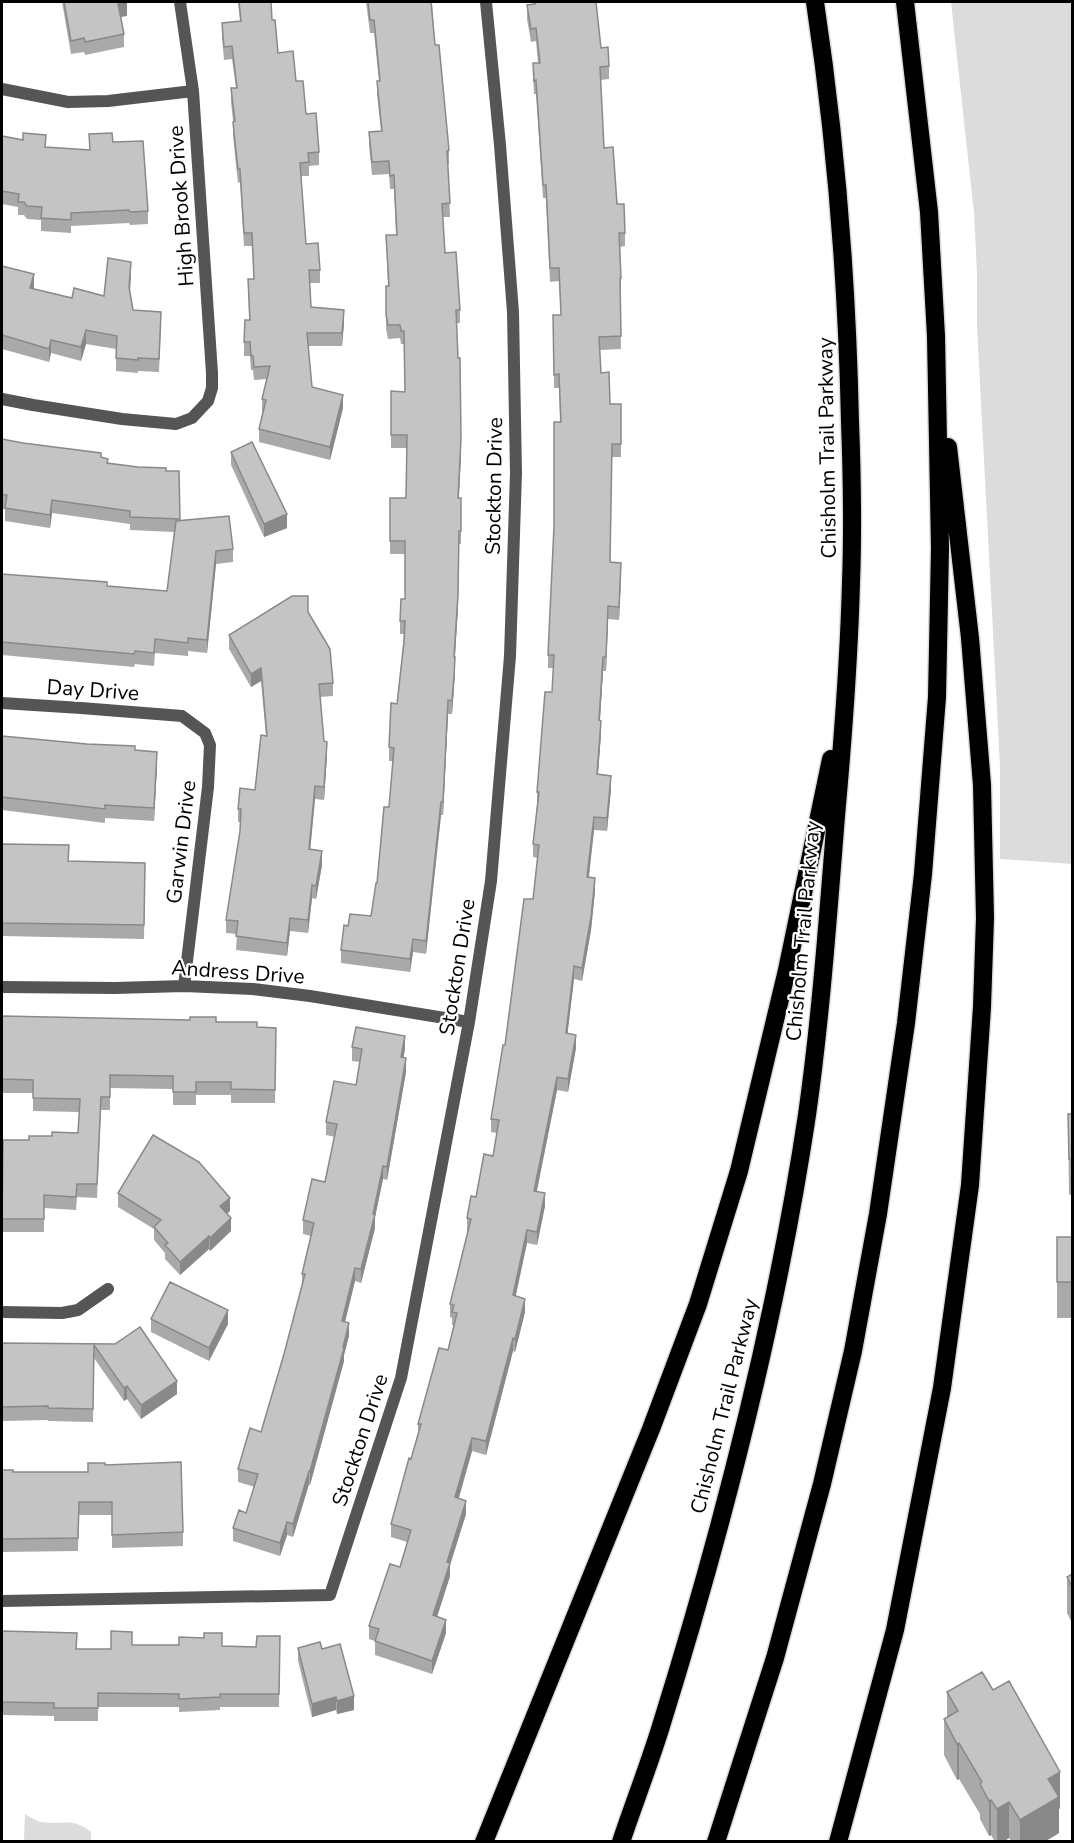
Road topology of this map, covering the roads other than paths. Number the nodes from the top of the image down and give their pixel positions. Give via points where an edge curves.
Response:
1 (180, 2) edge
2 (486, 2) edge
3 (815, 2) edge
4 (905, 2) edge
5 (2, 90) edge
6 (193, 91) junction
7 (936, 336) junction
8 (2, 399) edge
9 (847, 681) junction
10 (2, 703) edge
11 (182, 716) joint
12 (184, 986) junction
13 (2, 987) edge
14 (469, 1022) junction
15 (108, 1289) dead end
16 (2, 1312) edge
17 (2, 1601) edge
18 (484, 1842) edge
19 (621, 1842) edge
20 (716, 1842) edge
21 (838, 1842) edge

1 - 6 street, High Brook Drive
2 - 14 street, Stockton Drive via 513,312 516,473 510,656 491,881
3 - 9 highway, Chisholm Trail Parkway via 836,165 849,366 852,476
4 - 7 highway via 929,212
5 - 6 street via 68,102
6 - 8 street, High Brook Drive via 212,374 208,401 192,418 176,424
7 - 20 highway via 940,548 937,697 906,1023 853,1351 775,1658
7 - 21 highway via 982,784 982,1018 970,1185 942,1388 895,1630
9 - 18 highway via 788,970 739,1171 701,1293 651,1429
9 - 19 highway, Chisholm Trail Parkway via 823,981 807,1114 784,1250 751,1401 708,1563 660,1728
10 - 11 street, Day Drive
11 - 12 street, Garwin Drive via 205,733 210,746
12 - 13 street, Andress Drive
12 - 14 street, Andress Drive via 310,996
14 - 17 street, Stockton Drive via 402,1377 330,1595
15 - 16 street via 78,1310

